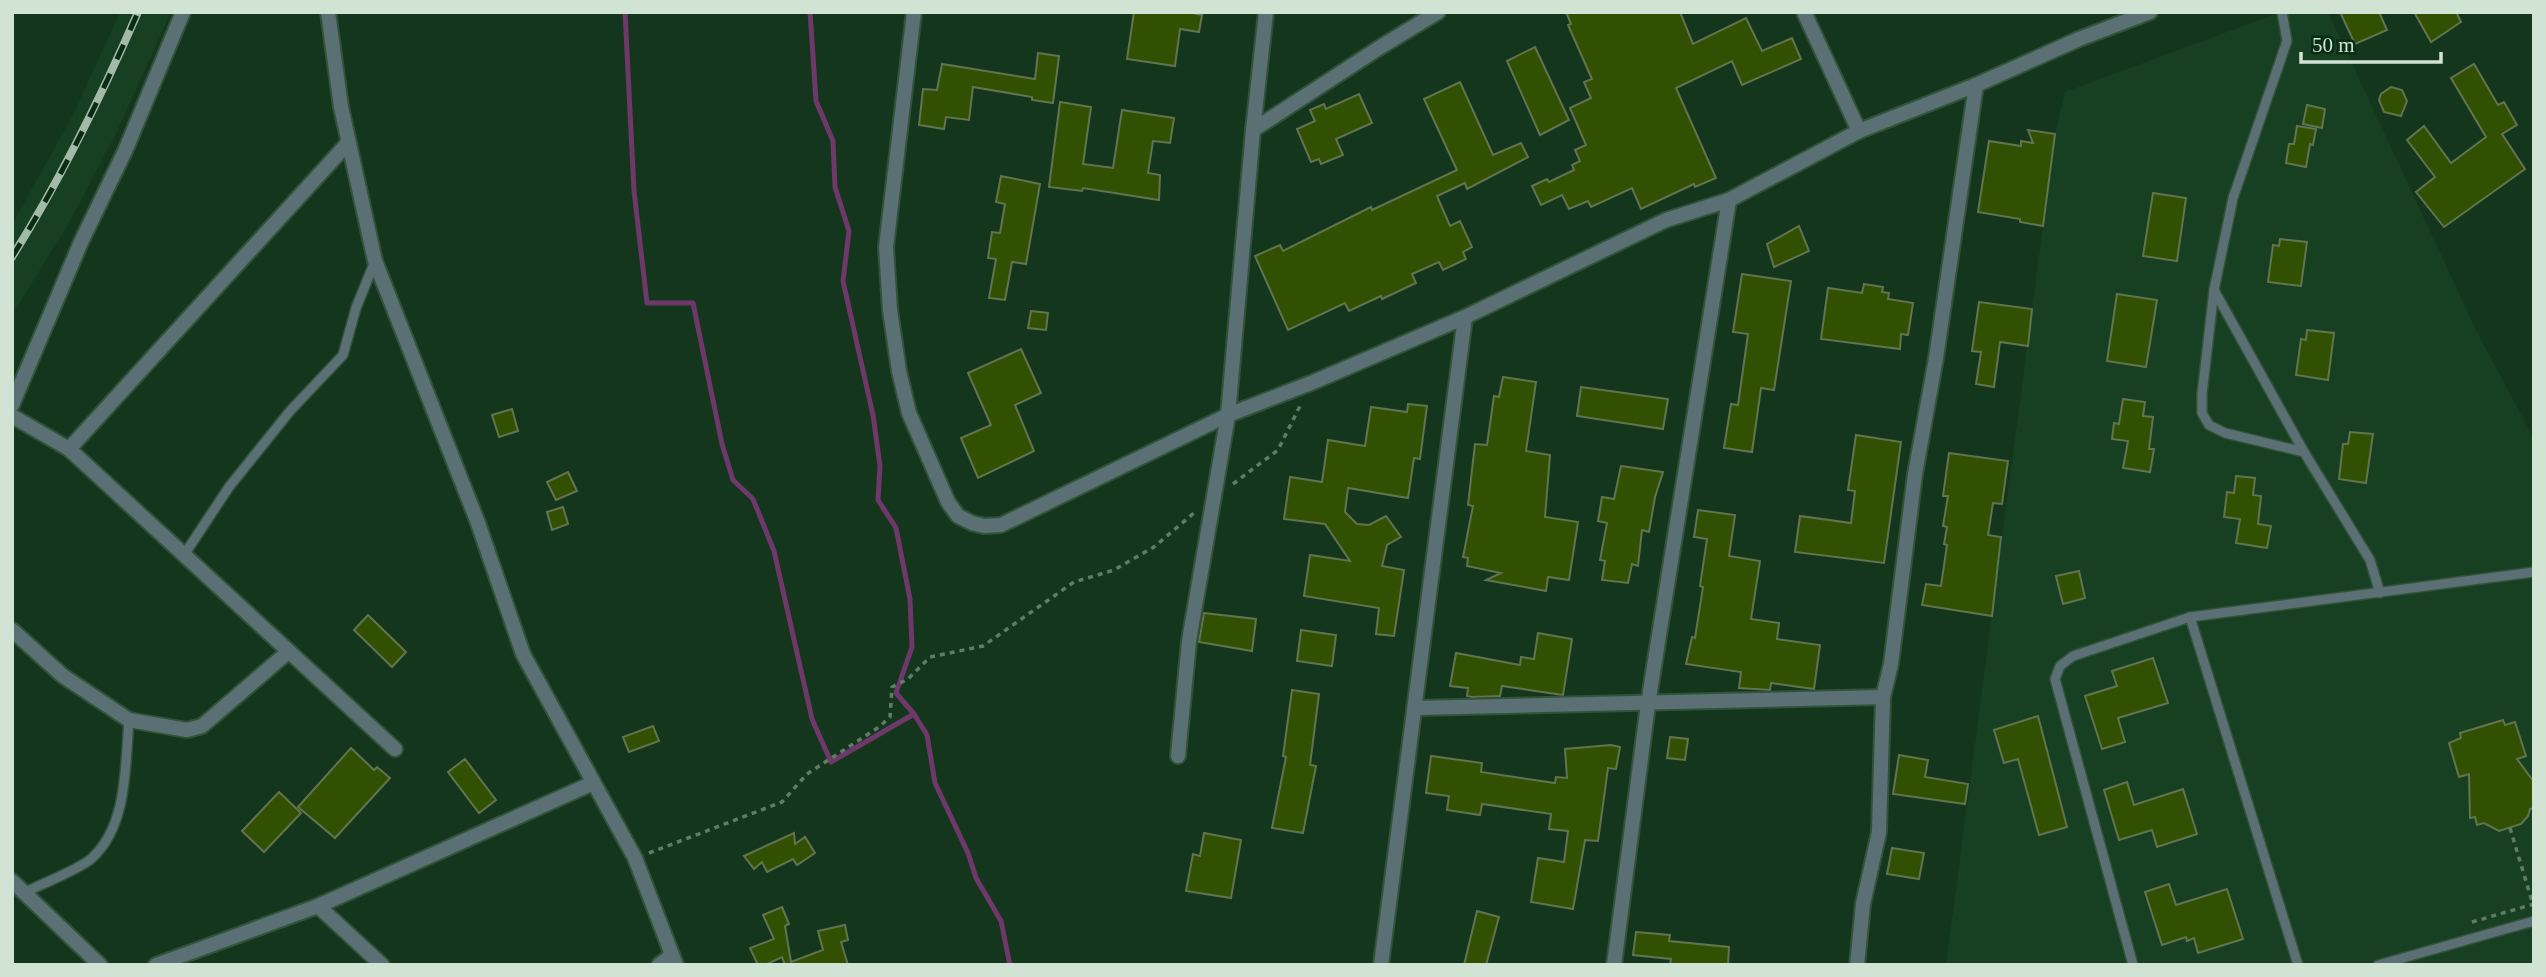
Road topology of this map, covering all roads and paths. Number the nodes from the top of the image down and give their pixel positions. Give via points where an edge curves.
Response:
1 (183, 12) edge
2 (328, 12) edge
3 (914, 12) edge
4 (1266, 12) edge
5 (1438, 12) edge
6 (1804, 12) edge
7 (2150, 12) edge
8 (2282, 12) edge
9 (1976, 85) junction
10 (1253, 130) junction
11 (1859, 131) junction
12 (348, 143) junction
13 (1730, 200) junction
14 (375, 261) junction
15 (2214, 290) junction
16 (1465, 317) junction
17 (1311, 383) junction
18 (12, 405) edge
19 (1228, 415) junction
20 (12, 416) edge
21 (69, 449) junction
22 (2304, 452) junction
23 (1214, 496) junction
24 (184, 555) junction
25 (2534, 572) edge
26 (2380, 593) junction
27 (2190, 617) junction
28 (12, 630) edge
29 (288, 652) junction
30 (1883, 697) junction
31 (1648, 704) junction
32 (1415, 708) junction
33 (128, 720) junction
34 (395, 749) dead end
35 (1178, 756) dead end
36 (593, 783) junction
37 (2510, 828) dead end
38 (635, 858) junction
39 (12, 881) edge
40 (25, 892) junction
41 (2533, 905) edge
42 (318, 906) junction
43 (2534, 921) edge
44 (2472, 922) dead end
45 (674, 960) edge
46 (100, 965) edge
47 (156, 965) edge
48 (382, 965) edge
49 (659, 965) edge
50 (1381, 965) edge
51 (1614, 965) edge
52 (1857, 965) edge
53 (2133, 965) edge
54 (2298, 965) edge
55 (2378, 965) edge

1 - 18 street
2 - 12 street
3 - 19 street via 886,247 890,310 909,413 947,502 958,516 985,526 1000,525
4 - 10 street
5 - 10 street
6 - 11 street
7 - 9 street
8 - 15 lane via 2287,41 2233,198
9 - 11 street
9 - 30 street
10 - 19 street
11 - 13 street
12 - 14 street
12 - 21 street
13 - 16 street via 1666,220
13 - 31 street
14 - 24 lane via 343,355 229,487
14 - 36 street via 478,523 523,654
15 - 22 lane
15 - 22 lane via 2202,394 2202,412 2209,425
16 - 17 street
16 - 32 street
17 - 19 street
17 - 23 path via 1278,450
19 - 23 street
20 - 21 street
21 - 24 street
22 - 26 lane via 2370,560
23 - 35 street via 1189,641
23 - 38 path via 1154,547 1114,569 1074,582 983,646 930,657 908,679 892,687 890,717 807,774 782,802
24 - 29 street
25 - 26 lane
26 - 27 lane
27 - 53 lane via 2073,656 2060,666 2055,680
27 - 54 lane
28 - 33 street via 63,676
29 - 33 street via 202,726 187,730
29 - 34 street
30 - 31 street
30 - 52 street via 1879,832 1863,904
31 - 32 street
31 - 51 street
32 - 50 street
33 - 40 lane via 117,818 105,840 92,859
36 - 38 street
36 - 42 street
37 - 41 path
38 - 45 street
39 - 40 street
40 - 46 street
41 - 44 path
42 - 47 street
42 - 48 street
43 - 55 lane
45 - 49 street

